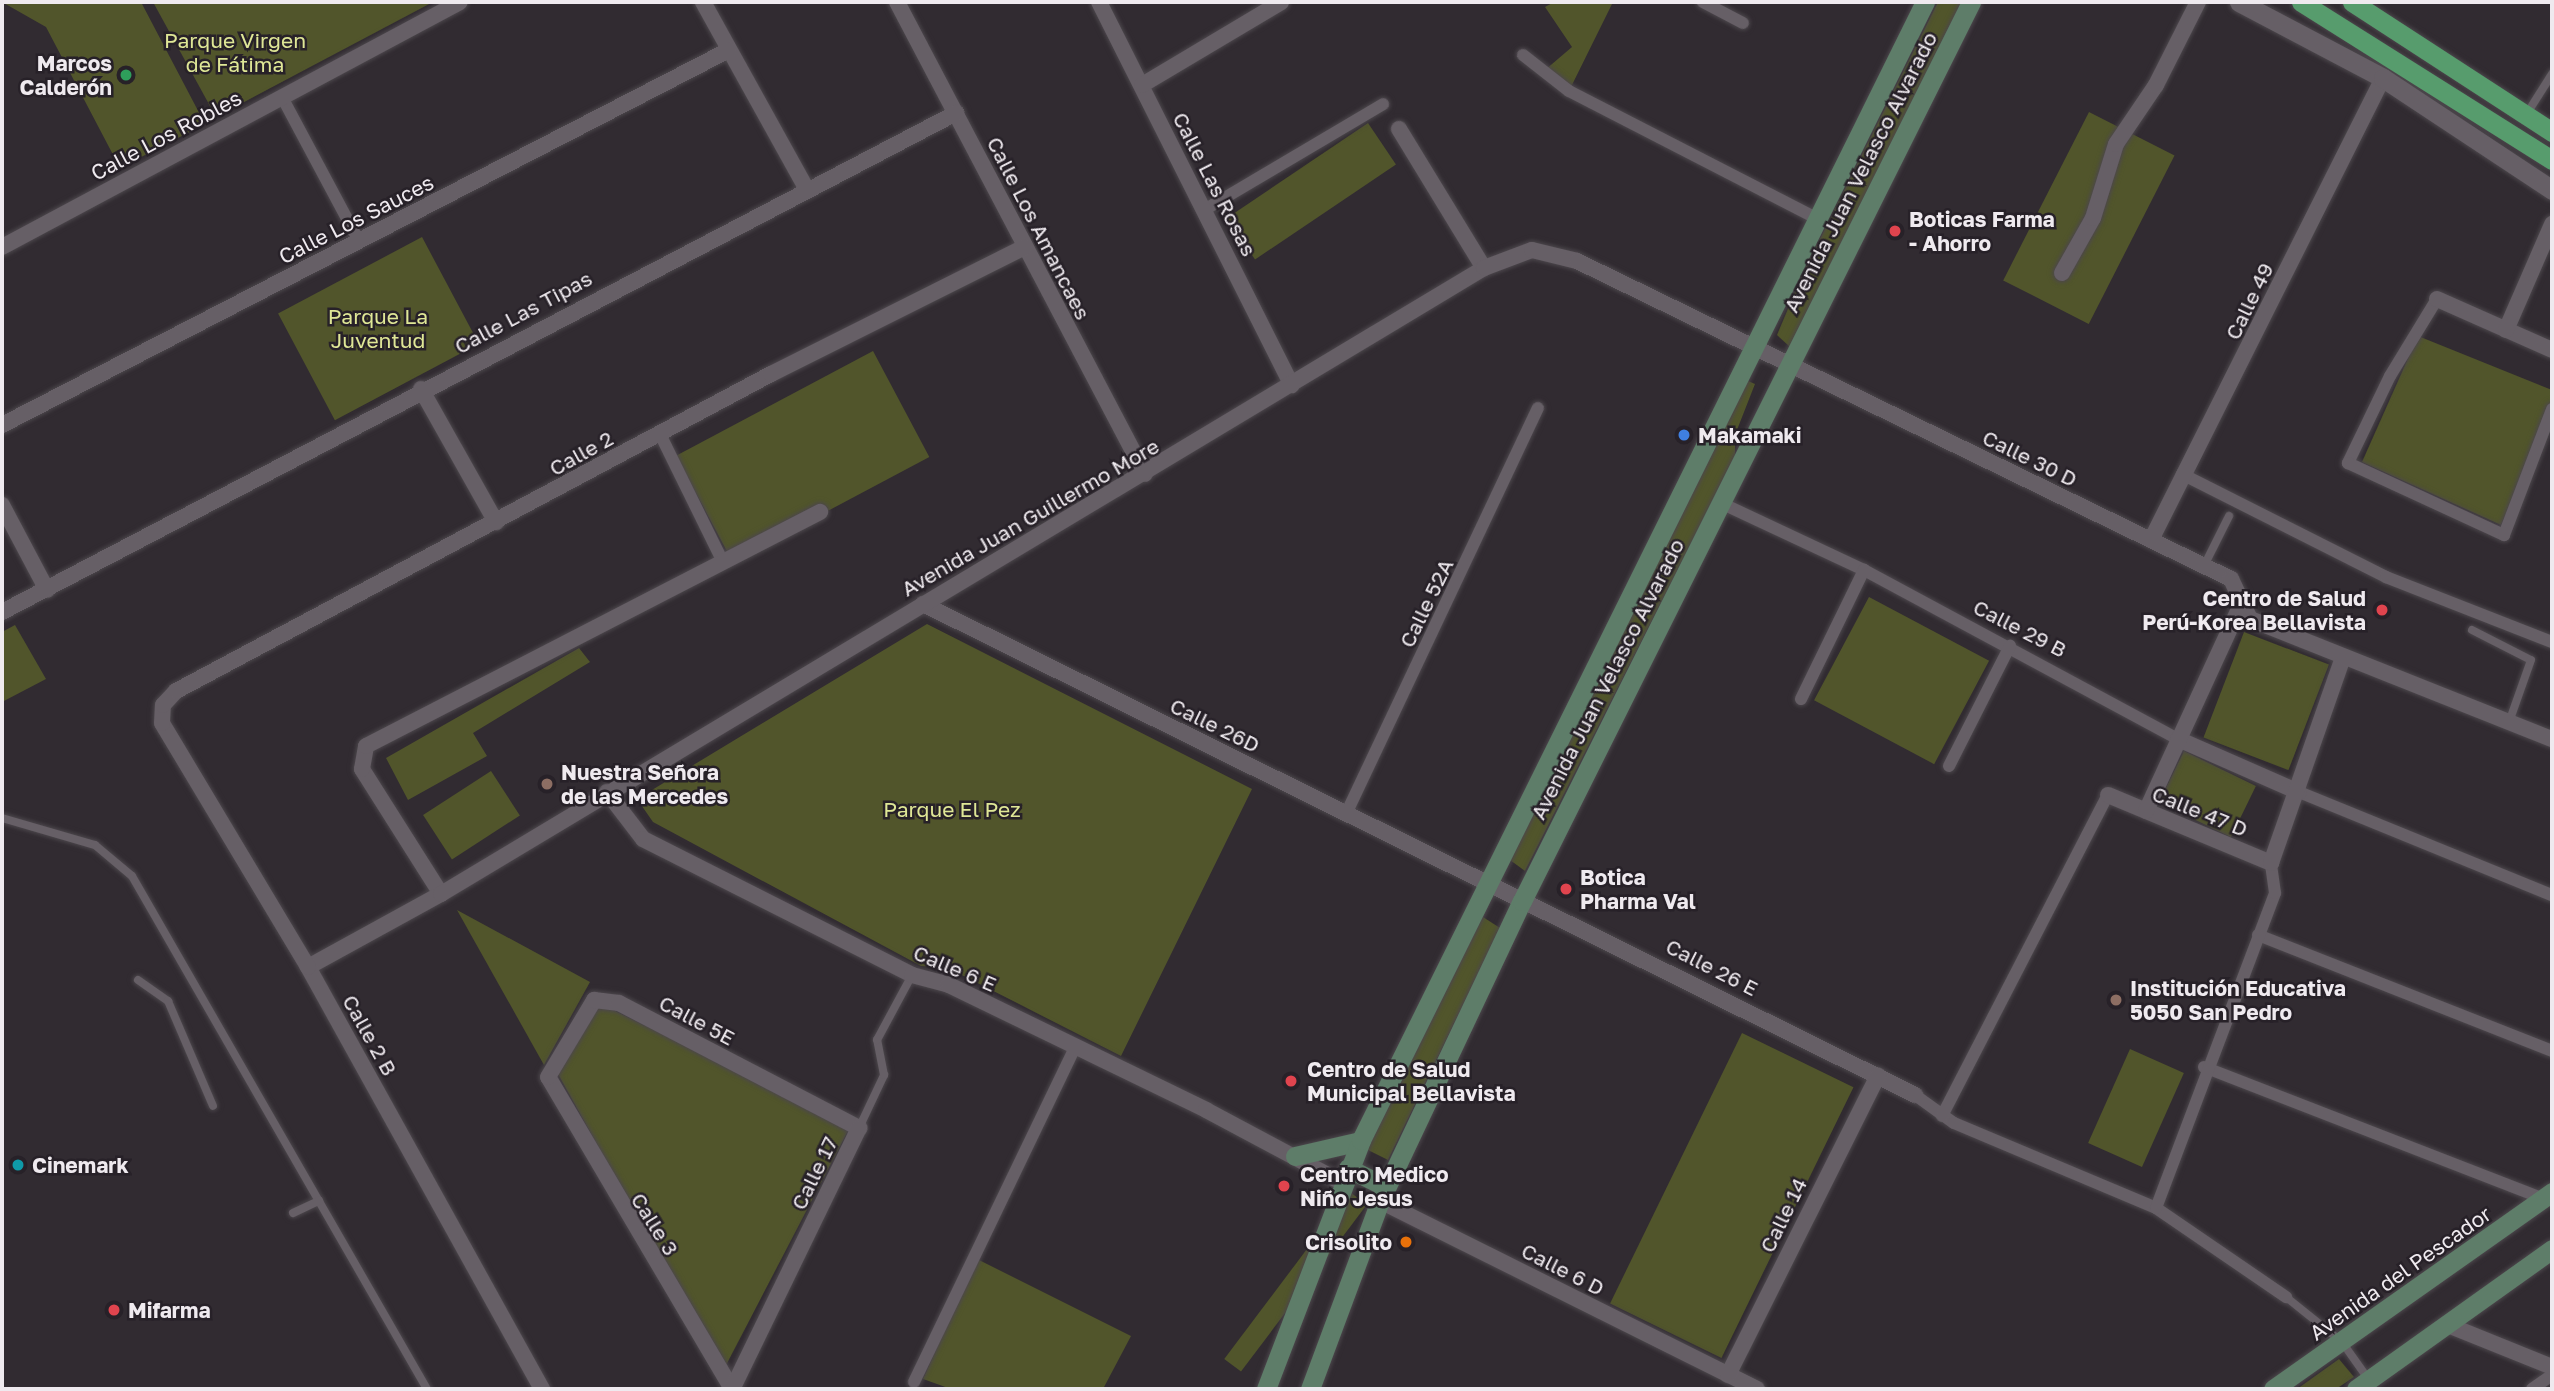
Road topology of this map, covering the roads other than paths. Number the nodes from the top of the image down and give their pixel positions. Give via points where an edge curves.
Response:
1 (460, 2) edge
2 (703, 2) edge
3 (897, 2) edge
4 (1099, 2) edge
5 (1281, 2) edge
6 (1703, 2) edge
7 (1926, 2) edge
8 (1971, 2) edge
9 (1979, 2) edge
10 (2198, 2) edge
11 (2239, 2) edge
12 (2301, 2) edge
13 (2352, 2) edge
14 (1742, 23) dead end
15 (1949, 46) junction
16 (729, 50) junction
17 (1523, 55) dead end
18 (2552, 75) edge
19 (2383, 78) junction
20 (1142, 85) junction
21 (282, 97) junction
22 (1384, 104) dead end
23 (956, 113) junction
24 (2526, 115) junction
25 (1399, 129) dead end
26 (2552, 132) edge
27 (2552, 160) edge
28 (806, 188) junction
29 (2552, 190) edge
30 (1204, 211) junction
31 (1816, 218) junction
32 (2552, 224) edge
33 (359, 241) junction
34 (2, 247) edge
35 (1025, 247) junction
36 (1484, 268) junction
37 (2062, 273) dead end
38 (2437, 299) joint
39 (2506, 330) junction
40 (1753, 347) junction
41 (2552, 350) edge
42 (1788, 365) junction
43 (1292, 385) junction
44 (421, 389) junction
45 (1538, 408) dead end
46 (2552, 410) edge
47 (2, 425) edge
48 (660, 434) junction
49 (1145, 474) junction
50 (2182, 474) junction
51 (1721, 503) junction
52 (2, 505) edge
53 (820, 512) dead end
54 (2229, 516) dead end
55 (496, 522) junction
56 (2151, 540) junction
57 (722, 560) junction
58 (2204, 566) junction
59 (1864, 570) junction
60 (47, 590) junction
61 (2242, 601) junction
62 (923, 604) junction
63 (2, 612) edge
64 (2472, 630) dead end
65 (2552, 642) edge
66 (2010, 646) junction
67 (2343, 657) junction
68 (1801, 699) dead end
69 (163, 705) joint
70 (2509, 722) junction
71 (2178, 739) junction
72 (2552, 739) edge
73 (1949, 766) dead end
74 (607, 792) junction
75 (2299, 792) junction
76 (2108, 795) joint
77 (2146, 811) junction
78 (1346, 814) junction
79 (2, 818) edge
80 (2271, 863) junction
81 (1487, 884) junction
82 (441, 894) junction
83 (2552, 895) edge
84 (1522, 901) junction
85 (2258, 935) junction
86 (308, 967) junction
87 (912, 975) junction
88 (138, 980) dead end
89 (1076, 1046) junction
90 (2552, 1051) edge
91 (2204, 1067) junction
92 (1878, 1076) junction
93 (548, 1077) joint
94 (1915, 1094) joint
95 (213, 1106) dead end
96 (1942, 1116) junction
97 (859, 1128) junction
98 (1360, 1142) junction
99 (1295, 1156) junction
100 (1345, 1175) junction
101 (1383, 1194) junction
102 (2548, 1196) edge
103 (318, 1201) junction
104 (2156, 1208) junction
105 (293, 1213) dead end
106 (2552, 1249) edge
107 (2286, 1297) joint
108 (2448, 1325) junction
109 (2342, 1342) junction
110 (2552, 1367) edge
111 (1728, 1375) junction
112 (2552, 1375) edge
113 (914, 1382) dead end
114 (2362, 1385) edge
115 (427, 1389) edge
116 (542, 1389) edge
117 (732, 1389) edge
118 (1266, 1389) edge
119 (1310, 1389) edge
120 (1757, 1389) edge
121 (2273, 1389) edge
122 (2532, 1389) edge

1 - 21 street, Calle Los Robles
2 - 16 street
3 - 23 street, Calle Los Amancaes
4 - 20 street, Calle Las Rosas
5 - 20 street
6 - 14 street
7 - 31 main road, Avenida Juan Velasco Alvarado
8 - 15 main road, Avenida Juan Velasco Alvarado
9 - 15 street
10 - 37 street via 2156,85 2116,144 2094,218
11 - 19 street
12 - 27 main road
13 - 24 main road
15 - 42 main road, Avenida Juan Velasco Alvarado
16 - 28 street
16 - 33 street, Calle Los Sauces
17 - 31 street via 1569,91
18 - 24 lane
19 - 29 street
19 - 50 street, Calle 49
20 - 30 street, Calle Las Rosas
21 - 33 street
21 - 34 street, Calle Los Robles
22 - 30 street
23 - 28 street, Calle Las Tipas
23 - 35 street, Calle Los Amancaes
24 - 26 main road
25 - 36 street
28 - 44 street, Calle Las Tipas
30 - 43 street, Calle Las Rosas
31 - 40 main road, Avenida Juan Velasco Alvarado
32 - 39 street
33 - 47 street, Calle Los Sauces
35 - 48 street, Calle 2
35 - 49 street, Calle Los Amancaes
36 - 40 street, Avenida Juan Guillermo More via 1532,250 1556,252
36 - 43 street, Avenida Juan Guillermo More
38 - 39 street
38 - 46 street via 2390,376 2348,463 2504,535
39 - 41 street
40 - 42 street, Avenida Juan Guillermo More
40 - 81 main road, Avenida Juan Velasco Alvarado
42 - 51 main road, Avenida Juan Velasco Alvarado
42 - 56 street, Calle 30 D
43 - 49 street, Avenida Juan Guillermo More
44 - 55 street
44 - 60 street, Calle Las Tipas
45 - 78 street, Calle 52A
48 - 55 street, Calle 2
48 - 57 street
49 - 62 street, Avenida Juan Guillermo More
50 - 56 street, Calle 49
50 - 65 street via 2386,577
51 - 59 street, Calle 29 B
51 - 84 main road, Avenida Juan Velasco Alvarado
52 - 60 street
53 - 57 street
54 - 58 lane
55 - 69 street, Calle 2 via 176,691
56 - 58 street, Calle 30 D
57 - 82 street via 366,746 359,756
58 - 61 street, Calle 30 D via 2231,579
59 - 66 street, Calle 29 B
59 - 68 street
60 - 63 street, Calle Las Tipas
61 - 67 street, Calle 30 D via 2250,619
61 - 71 street
62 - 74 street, Avenida Juan Guillermo More
62 - 78 street, Calle 26D
64 - 70 lane via 2531,660
66 - 71 street, Calle 29 B
66 - 73 street
67 - 70 street, Calle 30 D
67 - 75 street
69 - 86 street, Calle 2 B via 162,723
70 - 72 street, Calle 30 D
71 - 75 street, Calle 29 B
71 - 77 street
74 - 82 street, Avenida Juan Guillermo More
74 - 87 street, Calle 6 E via 643,839
75 - 80 street
75 - 83 street
76 - 77 street, Calle 47 D
76 - 96 street, Calle 47 D
77 - 80 street, Calle 47 D
78 - 81 street, Calle 26D
79 - 103 lane via 95,845 132,876
80 - 85 street via 2275,893
81 - 84 street, Calle 26 E
81 - 98 main road, Avenida Juan Velasco Alvarado
82 - 86 street, Avenida Juan Guillermo More
84 - 92 street, Calle 26 E
84 - 101 main road, Avenida Juan Velasco Alvarado
85 - 90 street
85 - 91 street
86 - 116 street, Calle 2 B
87 - 89 street, Calle 6 E via 949,985
87 - 97 lane, Calle 17 via 877,1040 884,1075
88 - 95 lane via 168,1002
89 - 99 street, Calle 6 E
89 - 113 street
91 - 102 street
91 - 104 street
92 - 94 street, Calle 26 E
92 - 111 street, Calle 14
93 - 97 street, Calle 5E via 585,1008 606,999
93 - 117 street, Calle 3
94 - 96 street
96 - 104 street
97 - 117 street, Calle 17
98 - 99 main road
98 - 100 main road, Avenida Juan Velasco Alvarado
99 - 100 street, Calle 6 E
100 - 101 main road
100 - 118 main road, Avenida Juan Velasco Alvarado
101 - 111 street, Calle 6 D
101 - 119 main road, Avenida Juan Velasco Alvarado
102 - 109 main road, Avenida del Pescador
103 - 105 lane
103 - 115 lane
104 - 107 street
106 - 108 main road
107 - 109 lane
108 - 110 street
108 - 114 main road
109 - 114 lane
109 - 121 main road, Avenida del Pescador
111 - 120 street, Calle 6 D
112 - 122 street

